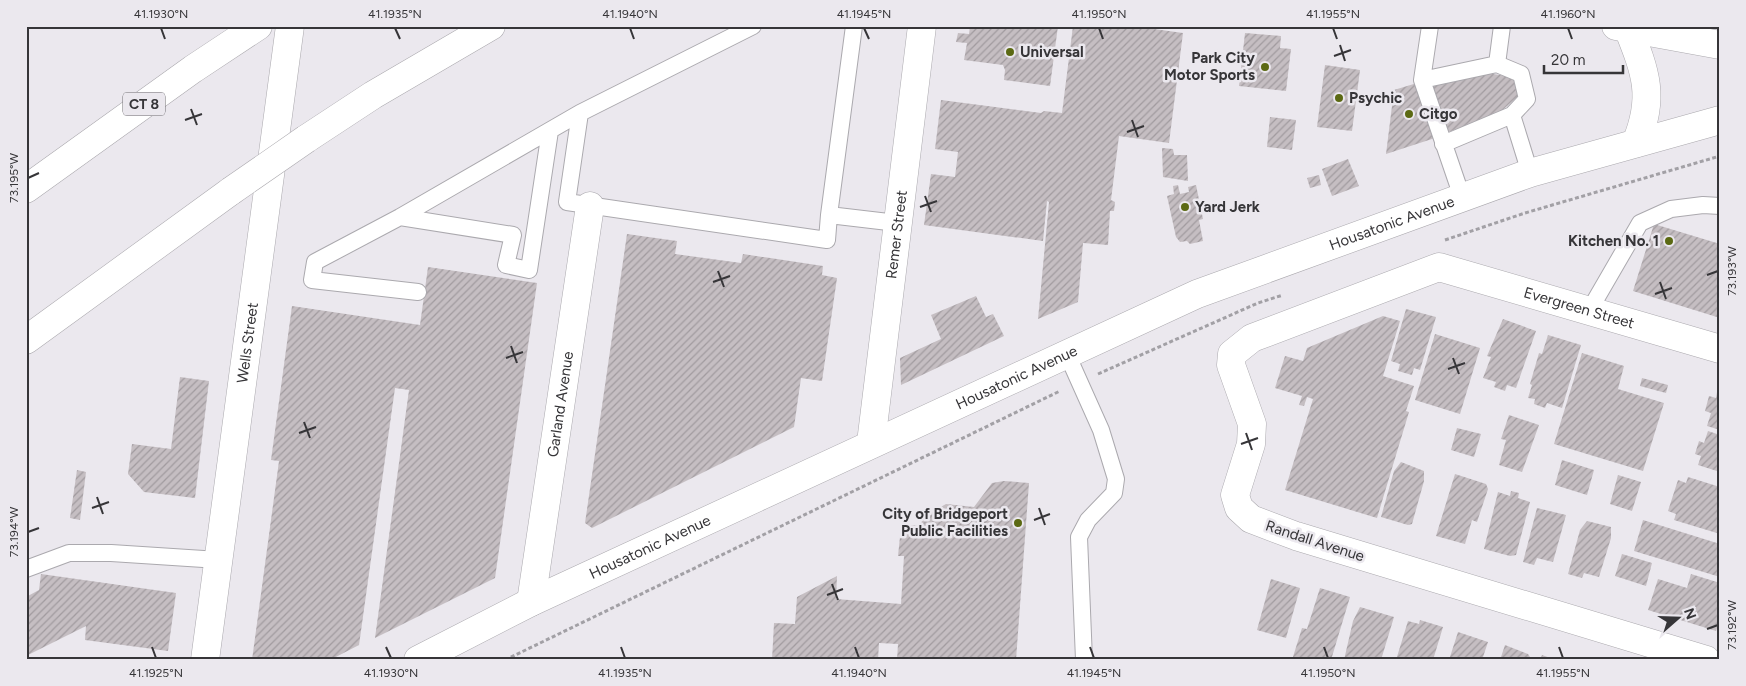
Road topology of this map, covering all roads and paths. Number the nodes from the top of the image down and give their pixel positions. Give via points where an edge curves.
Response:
1 (290, 26) edge
2 (492, 26) edge
3 (753, 26) edge
4 (854, 26) edge
5 (922, 26) edge
6 (1430, 26) edge
7 (1502, 26) edge
8 (1622, 27) edge
9 (255, 28) edge
10 (1666, 31) edge
11 (1720, 45) edge
12 (1497, 64) junction
13 (1422, 80) junction
14 (580, 114) junction
15 (1512, 115) junction
16 (1720, 120) edge
17 (550, 131) junction
18 (1636, 143) junction
19 (1443, 144) junction
20 (1530, 173) junction
21 (30, 186) edge
22 (1462, 197) junction
23 (590, 206) junction
24 (1720, 206) edge
25 (829, 215) junction
26 (400, 217) junction
27 (897, 223) junction
28 (1439, 267) joint
29 (418, 292) dead end
30 (1589, 311) junction
31 (26, 340) edge
32 (1720, 349) edge
33 (1067, 354) junction
34 (871, 442) junction
35 (219, 560) junction
36 (26, 569) edge
37 (531, 602) junction
38 (205, 660) edge
39 (418, 660) edge
40 (1084, 660) edge
41 (1706, 660) edge

1 - 35 main road, Wells Street
2 - 31 main road, bridge via 306,139
3 - 14 lane
4 - 25 lane
5 - 27 main road, Remer Street
6 - 13 lane
7 - 12 lane
8 - 10 main road
8 - 18 main road via 1640,56 1646,82 1648,103
9 - 21 main road, CT 8
10 - 11 main road
12 - 13 lane
12 - 15 lane via 1521,74 1527,99
13 - 19 lane
14 - 17 lane
14 - 23 lane via 567,202
15 - 19 lane
15 - 20 lane
16 - 18 main road, Housatonic Avenue
17 - 26 lane
17 - 26 lane via 529,270 506,266 512,235
18 - 20 main road, Housatonic Avenue
19 - 22 lane
20 - 22 main road, Housatonic Avenue
22 - 33 main road, Housatonic Avenue via 1197,294
23 - 25 lane via 827,240
23 - 37 main road, Garland Avenue
24 - 30 lane via 1703,204 1671,209 1640,223
25 - 27 lane
26 - 29 lane via 315,262 312,280
27 - 34 main road, Remer Street
28 - 30 main road, Evergreen Street
28 - 41 main road, Randall Avenue via 1252,338 1232,354 1231,365 1252,424 1251,444 1235,495 1239,508 1251,519 1296,536
30 - 32 main road, Evergreen Street
33 - 34 main road, Housatonic Avenue
33 - 40 lane via 1101,430 1116,479 1114,493 1088,520 1079,537
34 - 37 main road, Housatonic Avenue
35 - 36 lane via 69,553
35 - 38 main road, Wells Street
37 - 39 main road, Housatonic Avenue

